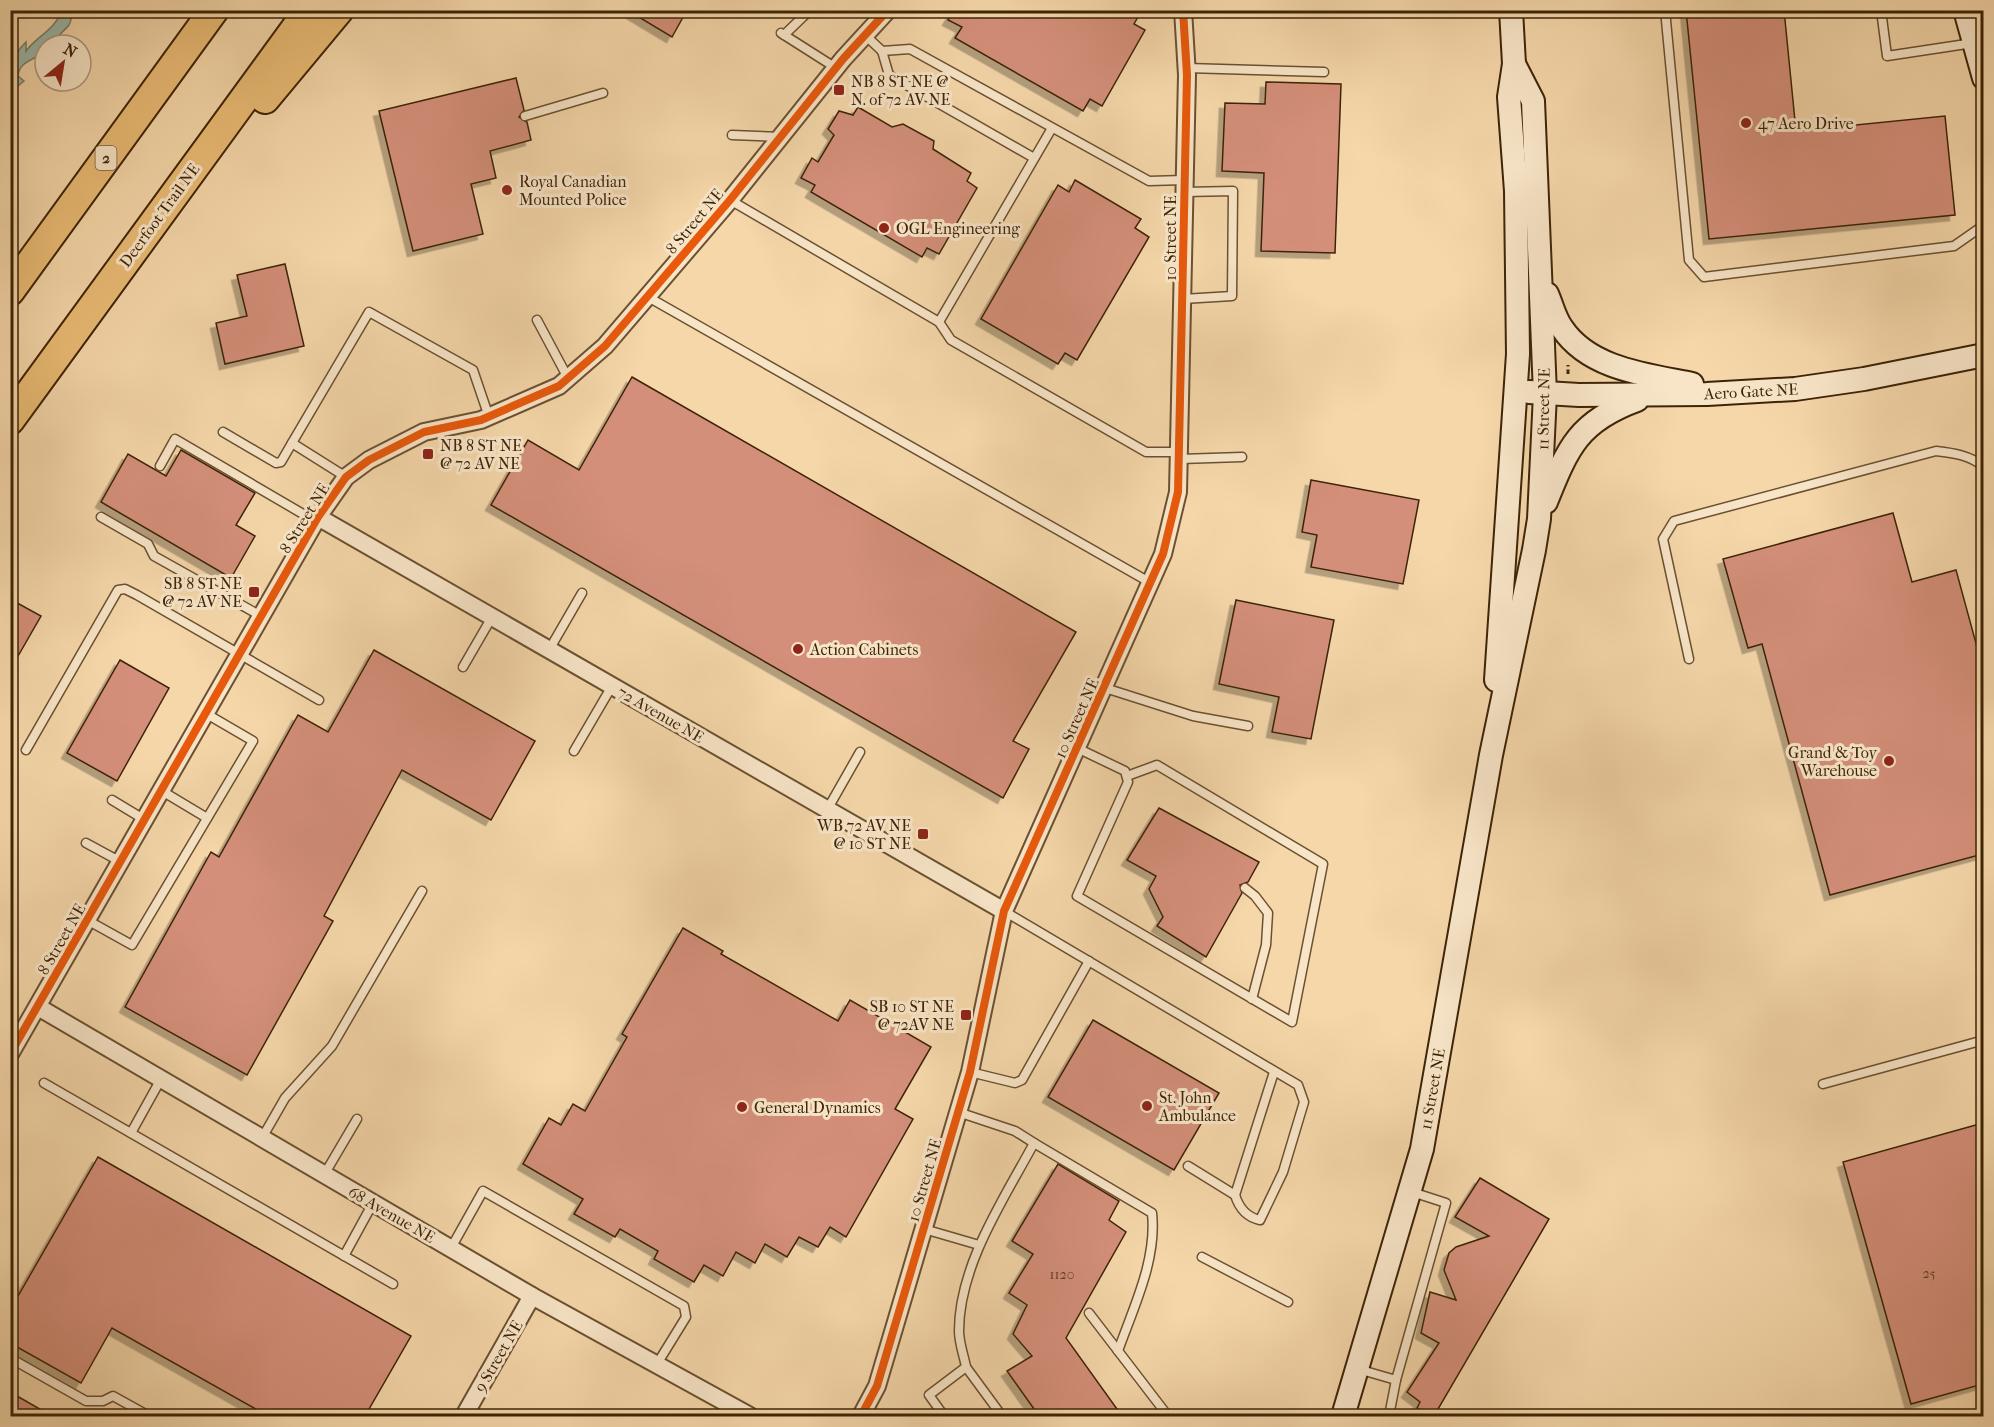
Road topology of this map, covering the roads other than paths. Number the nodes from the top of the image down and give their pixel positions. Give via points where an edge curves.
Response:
1 (214, 10) edge
2 (309, 10) edge
3 (339, 10) edge
4 (810, 10) edge
5 (888, 10) edge
6 (1219, 10) edge
7 (1386, 10) edge
8 (1511, 10) edge
9 (1665, 10) edge
10 (1881, 10) edge
11 (1965, 10) edge
12 (1240, 11) edge
13 (1183, 12) edge
14 (865, 35) junction
15 (1974, 42) junction
16 (882, 51) junction
17 (1514, 64) junction
18 (836, 68) junction
19 (1186, 68) junction
20 (1324, 72) dead end
21 (1983, 78) edge
22 (603, 93) dead end
23 (525, 116) dead end
24 (1052, 128) junction
25 (732, 135) dead end
26 (781, 137) junction
27 (1034, 158) junction
28 (200, 159) junction
29 (1183, 186) junction
30 (730, 200) junction
31 (1983, 225) edge
32 (1541, 279) junction
33 (10, 291) edge
34 (648, 297) junction
35 (1183, 299) junction
36 (537, 320) dead end
37 (939, 322) junction
38 (1983, 355) edge
39 (568, 378) junction
40 (1516, 391) junction
41 (1744, 392) junction
42 (1545, 394) junction
43 (1653, 394) junction
44 (489, 417) junction
45 (10, 420) edge
46 (223, 432) dead end
47 (292, 443) junction
48 (1180, 455) junction
49 (1242, 457) dead end
50 (160, 466) dead end
51 (1983, 467) edge
52 (346, 477) junction
53 (101, 517) dead end
54 (317, 519) junction
55 (1539, 519) junction
56 (1151, 583) junction
57 (582, 593) dead end
58 (261, 616) junction
59 (492, 617) junction
60 (549, 650) junction
61 (239, 653) junction
62 (1689, 659) dead end
63 (463, 666) dead end
64 (612, 686) junction
65 (1104, 688) junction
66 (319, 700) dead end
67 (205, 713) junction
68 (1248, 726) dead end
69 (1077, 748) junction
70 (26, 750) dead end
71 (574, 750) dead end
72 (860, 752) dead end
73 (1491, 755) junction
74 (1126, 776) junction
75 (162, 791) junction
76 (112, 800) dead end
77 (827, 810) junction
78 (207, 818) junction
79 (145, 820) junction
80 (86, 843) dead end
81 (120, 862) junction
82 (1245, 888) dead end
83 (422, 891) dead end
84 (1004, 911) junction
85 (87, 920) junction
86 (1089, 961) junction
87 (1252, 999) junction
88 (38, 1007) junction
89 (1983, 1040) edge
90 (10, 1054) edge
91 (970, 1072) junction
92 (1274, 1072) junction
93 (161, 1079) junction
94 (44, 1083) dead end
95 (1823, 1084) dead end
96 (958, 1112) junction
97 (357, 1119) dead end
98 (130, 1133) junction
99 (262, 1138) junction
100 (1034, 1143) junction
101 (1188, 1166) dead end
102 (324, 1175) junction
103 (1410, 1192) junction
104 (1235, 1195) junction
105 (373, 1203) junction
106 (924, 1229) junction
107 (979, 1245) junction
108 (451, 1248) junction
109 (344, 1256) junction
110 (1202, 1257) dead end
111 (393, 1284) dead end
112 (532, 1296) junction
113 (1288, 1302) dead end
114 (1089, 1313) dead end
115 (1118, 1351) junction
116 (10, 1358) edge
117 (657, 1364) junction
118 (966, 1367) junction
119 (1357, 1369) junction
120 (1396, 1380) junction
121 (149, 1416) edge
122 (464, 1416) edge
123 (750, 1416) edge
124 (861, 1416) edge
125 (944, 1416) edge
126 (1002, 1416) edge
127 (1168, 1416) edge
128 (1343, 1416) edge
129 (1389, 1416) edge

1 - 33 highway, 2
2 - 28 highway, Deerfoot Trail NE
3 - 28 highway via 252,113
4 - 18 lane via 782,34
5 - 14 street, 8 Street NE
6 - 13 lane
7 - 12 lane
8 - 17 street, 11 Street NE
9 - 31 lane via 1689,260 1704,277 1954,246
10 - 15 lane via 1887,56
11 - 15 street
13 - 19 street, 10 Street NE
14 - 16 lane
14 - 18 street, 8 Street NE
15 - 21 street
16 - 24 lane via 910,49
16 - 27 lane via 889,75
17 - 32 street, 11 Street NE via 1533,101
17 - 40 street, 11 Street NE via 1509,97 1516,191
18 - 26 street, 8 Street NE
19 - 20 lane
19 - 29 street, 10 Street NE
22 - 23 lane
24 - 27 lane
24 - 29 lane via 1149,182
25 - 26 lane
26 - 30 street, 8 Street NE
27 - 37 lane
28 - 45 highway, Deerfoot Trail NE
29 - 35 street, 10 Street NE
29 - 35 lane via 1233,191 1232,296
30 - 34 street, 8 Street NE
30 - 37 lane
32 - 41 street via 1561,328 1581,350 1623,369
32 - 42 street, 11 Street NE
34 - 39 street, 8 Street NE via 605,346
34 - 56 lane
35 - 48 street, 10 Street NE
36 - 39 lane
37 - 48 lane via 951,340 1146,452
38 - 41 street, Aero Gate NE via 1864,379
39 - 44 street, 8 Street NE via 559,386
40 - 42 street, Aero Gate NE
40 - 73 street, 11 Street NE
41 - 43 street, Aero Gate NE
42 - 43 street, Aero Gate NE
42 - 55 street, 11 Street NE
43 - 55 street via 1609,410 1583,431 1570,449
44 - 47 lane via 473,370 369,312
44 - 52 street, 8 Street NE via 424,432 369,460
46 - 47 lane via 276,463 281,462
47 - 52 lane
48 - 49 lane
48 - 56 street, 10 Street NE via 1178,492 1163,554
50 - 54 lane via 175,440
51 - 62 lane via 1957,453 1936,451 1674,521 1663,539
52 - 54 street, 8 Street NE
53 - 58 lane via 148,544 154,556
54 - 58 street, 8 Street NE
54 - 59 street, 72 Avenue NE
55 - 73 street, 11 Street NE
56 - 65 street, 10 Street NE
57 - 60 lane
58 - 61 street, 8 Street NE
59 - 60 street, 72 Avenue NE
59 - 63 lane
60 - 64 street, 72 Avenue NE
61 - 66 lane
61 - 67 street, 8 Street NE
61 - 70 lane via 137,595 118,590
64 - 71 lane
64 - 77 street, 72 Avenue NE
65 - 68 lane via 1193,716
65 - 69 street, 10 Street NE
67 - 75 street, 8 Street NE
67 - 78 lane via 253,741
69 - 74 lane via 1125,771
69 - 84 street, 10 Street NE
72 - 77 lane
73 - 103 street, 11 Street NE via 1422,1149
74 - 87 lane via 1128,782 1077,896
74 - 87 lane via 1157,765 1323,864 1292,1022
75 - 78 lane
75 - 79 street, 8 Street NE
76 - 79 lane
77 - 84 street, 72 Avenue NE
78 - 85 lane via 132,945
79 - 81 street, 8 Street NE
80 - 81 lane
81 - 85 street, 8 Street NE
82 - 87 lane via 1268,913 1266,945
83 - 99 lane via 332,1046 285,1098
84 - 86 lane
84 - 91 street, 10 Street NE
85 - 88 street, 8 Street NE
86 - 91 lane via 1022,1080 1015,1083
86 - 92 lane
88 - 90 street, 8 Street NE
88 - 93 street, 68 Avenue NE
89 - 95 lane
91 - 96 street, 10 Street NE
92 - 104 lane
92 - 104 lane via 1298,1085 1304,1102 1282,1172 1260,1220 1251,1218 1238,1206
93 - 98 lane
93 - 99 street, 68 Avenue NE
94 - 98 lane
96 - 100 lane via 1015,1131
96 - 106 street, 10 Street NE
97 - 102 lane
98 - 109 lane
99 - 102 street, 68 Avenue NE
100 - 107 lane
100 - 115 lane via 1152,1213 1151,1255
101 - 104 lane
102 - 105 street, 68 Avenue NE
103 - 119 street, 11 Street NE
103 - 120 lane via 1446,1203
105 - 108 street, 68 Avenue NE
105 - 109 lane
106 - 107 lane
106 - 124 street, 10 Street NE via 877,1386
107 - 118 lane via 958,1332
108 - 112 street, 68 Avenue NE
108 - 117 lane via 483,1191 684,1306 686,1317
109 - 111 lane
110 - 113 lane
112 - 117 street, 68 Avenue NE
112 - 122 street, 9 Street NE
114 - 115 lane
115 - 127 lane
116 - 121 lane via 86,1401 103,1401 113,1396
117 - 123 street, 68 Avenue NE
118 - 125 lane via 929,1395
118 - 126 lane
119 - 120 lane
119 - 128 street, 11 Street NE
120 - 129 lane

